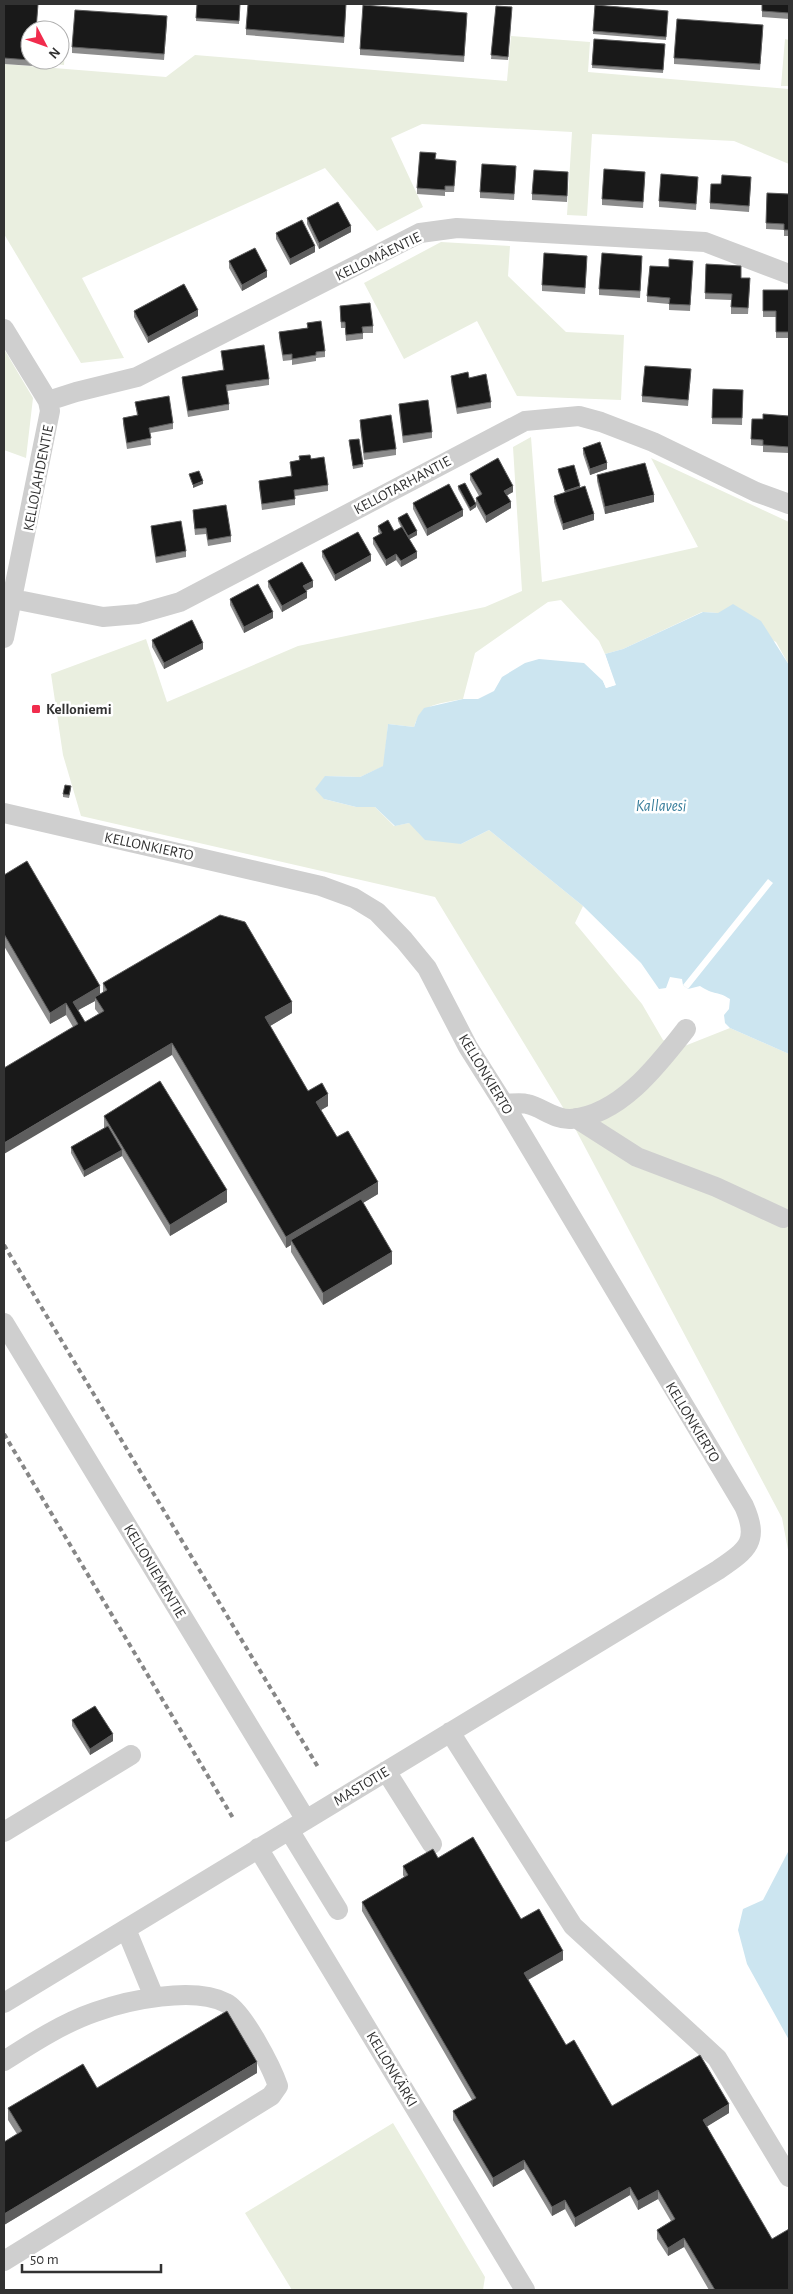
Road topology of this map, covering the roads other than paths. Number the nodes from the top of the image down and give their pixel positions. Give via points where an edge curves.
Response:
1 (789, 274) edge
2 (4, 329) edge
3 (48, 401) junction
4 (789, 504) edge
5 (13, 600) junction
6 (4, 638) edge
7 (4, 813) edge
8 (686, 1030) dead end
9 (504, 1104) junction
10 (576, 1118) junction
11 (783, 1218) dead end
12 (4, 1322) edge
13 (718, 1570) joint
14 (450, 1732) junction
15 (131, 1755) dead end
16 (386, 1771) junction
17 (297, 1825) junction
18 (4, 1832) edge
19 (432, 1844) dead end
20 (258, 1848) junction
21 (338, 1910) dead end
22 (126, 1929) junction
23 (154, 1997) junction
24 (4, 2003) edge
25 (4, 2061) edge
26 (789, 2177) edge
27 (4, 2261) edge
28 (525, 2290) edge

1 - 3 street, KELLOMÄENTIE via 705,242 457,228 420,233 136,377
2 - 3 street
3 - 5 street, KELLOLAHDENTIE via 49,420
4 - 5 street, KELLOTARHANTIE via 756,492 653,442 600,422 579,416 550,417 524,421 180,602 138,614 102,617
5 - 6 street, KELLOLAHDENTIE
7 - 9 street, KELLONKIERTO via 321,886 354,898 377,912 427,968 468,1047
8 - 10 street via 638,1086 593,1114
9 - 10 street via 527,1104 553,1116
9 - 13 street, KELLONKIERTO via 744,1506 752,1536 746,1548
10 - 11 street via 638,1157 716,1187
12 - 17 street, KELLONIEMENTIE
13 - 14 street, MASTOTIE
14 - 16 street, MASTOTIE
14 - 26 street via 573,1926 717,2058
15 - 18 street
16 - 17 street, MASTOTIE
16 - 19 street
17 - 20 street, MASTOTIE
17 - 21 street, KELLONIEMENTIE
20 - 22 street, MASTOTIE
20 - 28 street, KELLONKÄRKI
22 - 23 street
22 - 24 street, MASTOTIE
23 - 25 street via 95,2012 27,2045
23 - 27 street via 200,1996 225,2002 236,2010 274,2072 278,2086 271,2096

